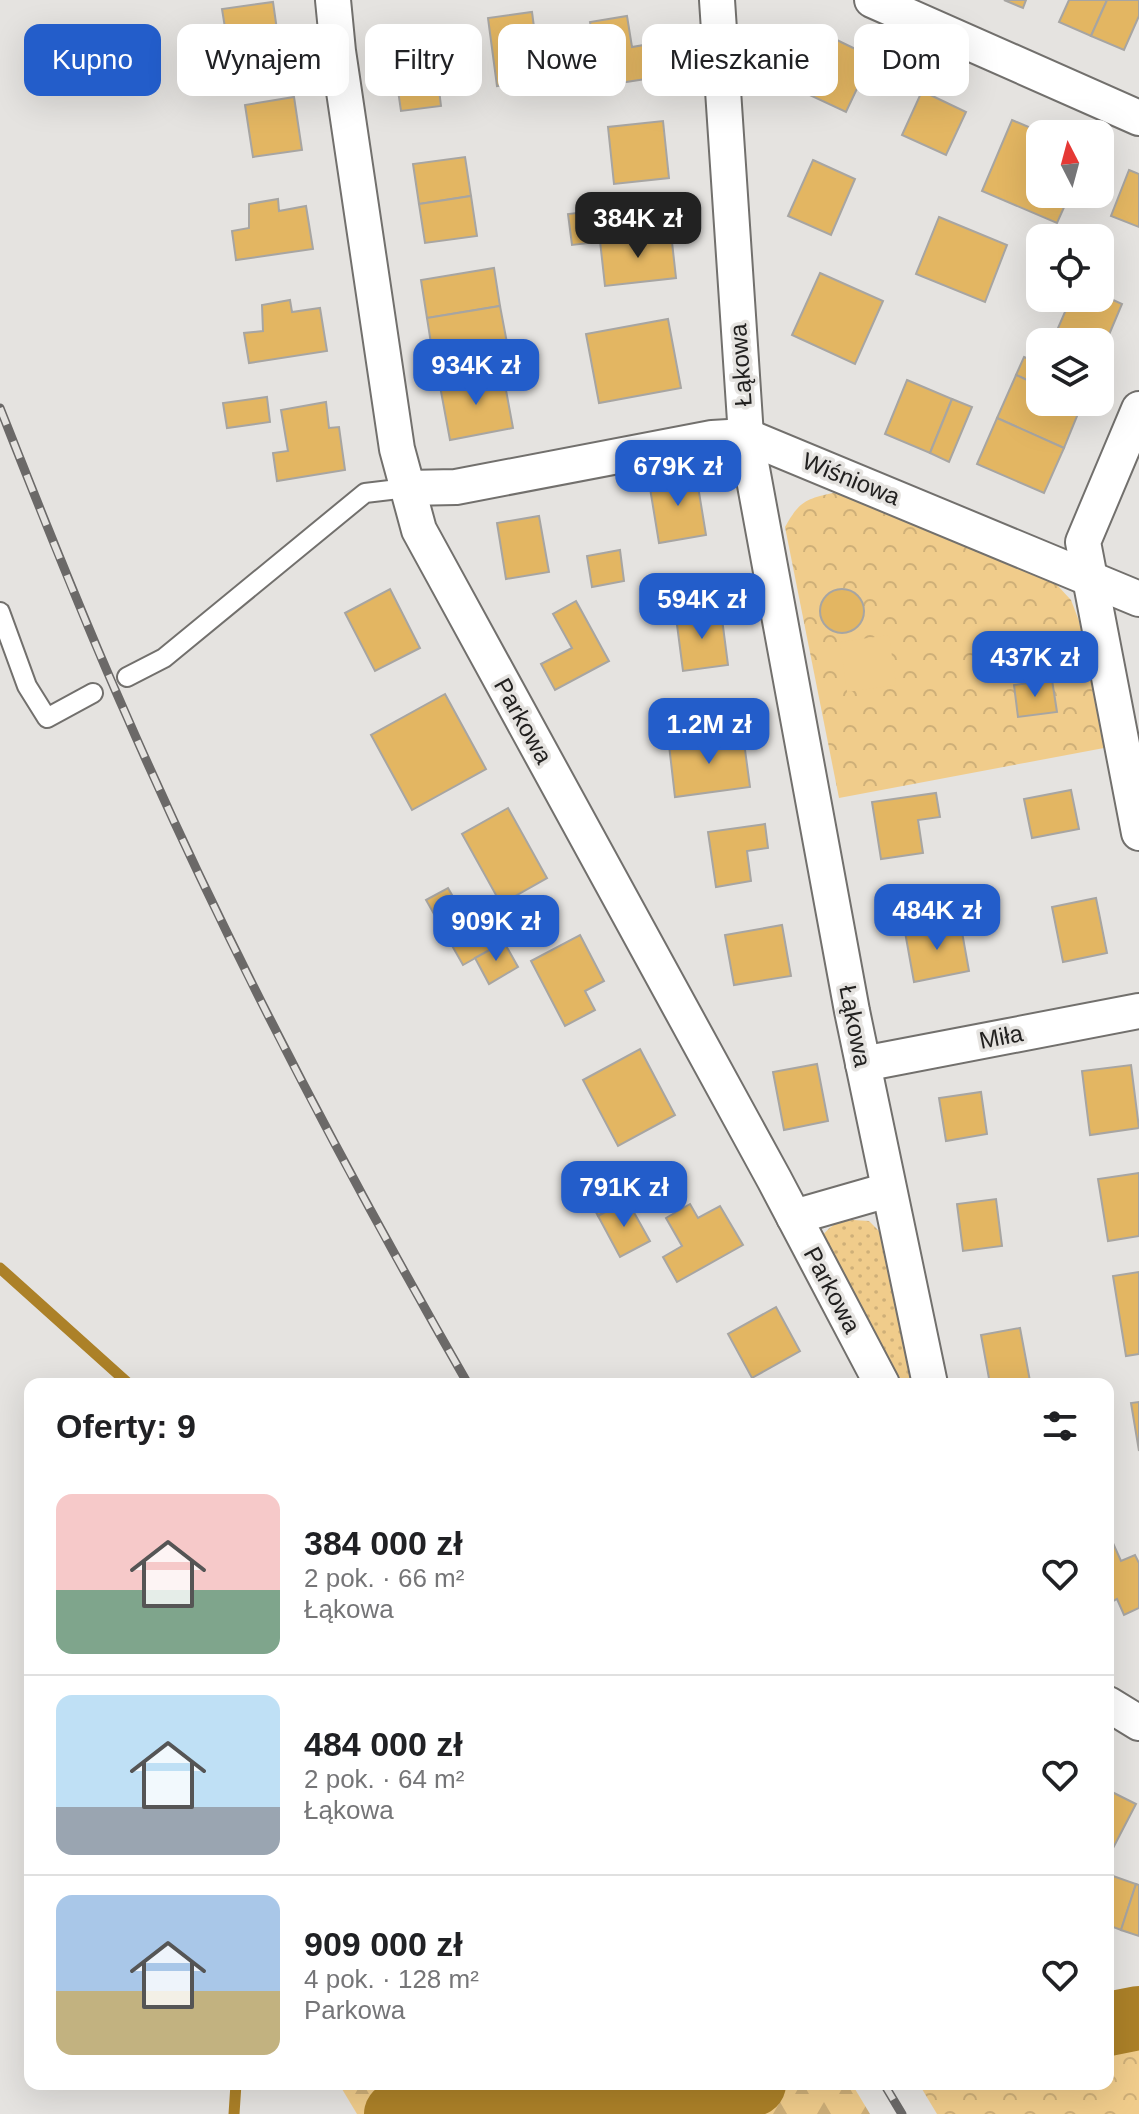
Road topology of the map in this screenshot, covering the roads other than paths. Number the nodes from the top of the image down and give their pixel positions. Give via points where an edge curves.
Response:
1 (333, 0) edge
2 (717, 0) edge
3 (872, 0) edge
4 (1139, 118) edge
5 (1139, 409) edge
6 (746, 436) junction
7 (407, 488) junction
8 (1088, 577) junction
9 (1139, 599) edge
10 (0, 612) edge
11 (127, 677) dead end
12 (93, 693) dead end
13 (1139, 833) edge
14 (1139, 1011) edge
15 (863, 1064) junction
16 (888, 1190) junction
17 (794, 1217) junction
18 (879, 1378) edge
19 (929, 1378) edge
20 (1114, 1708) edge
21 (1139, 1723) edge

1 - 7 street, Parkowa via 397,449
2 - 6 street, Łąkowa
3 - 4 street
5 - 8 street via 1083,542
6 - 7 street, Wiśniowa via 456,487
6 - 8 street, Wiśniowa
6 - 15 street, Łąkowa
7 - 11 lane via 365,493 164,658
7 - 17 street, Parkowa via 419,530
8 - 9 street, Wiśniowa
8 - 13 street
10 - 12 lane via 27,686 47,718
14 - 15 street, Miła
15 - 16 street, Łąkowa
16 - 17 street
16 - 19 street, Łąkowa
17 - 18 street, Parkowa
20 - 21 street

